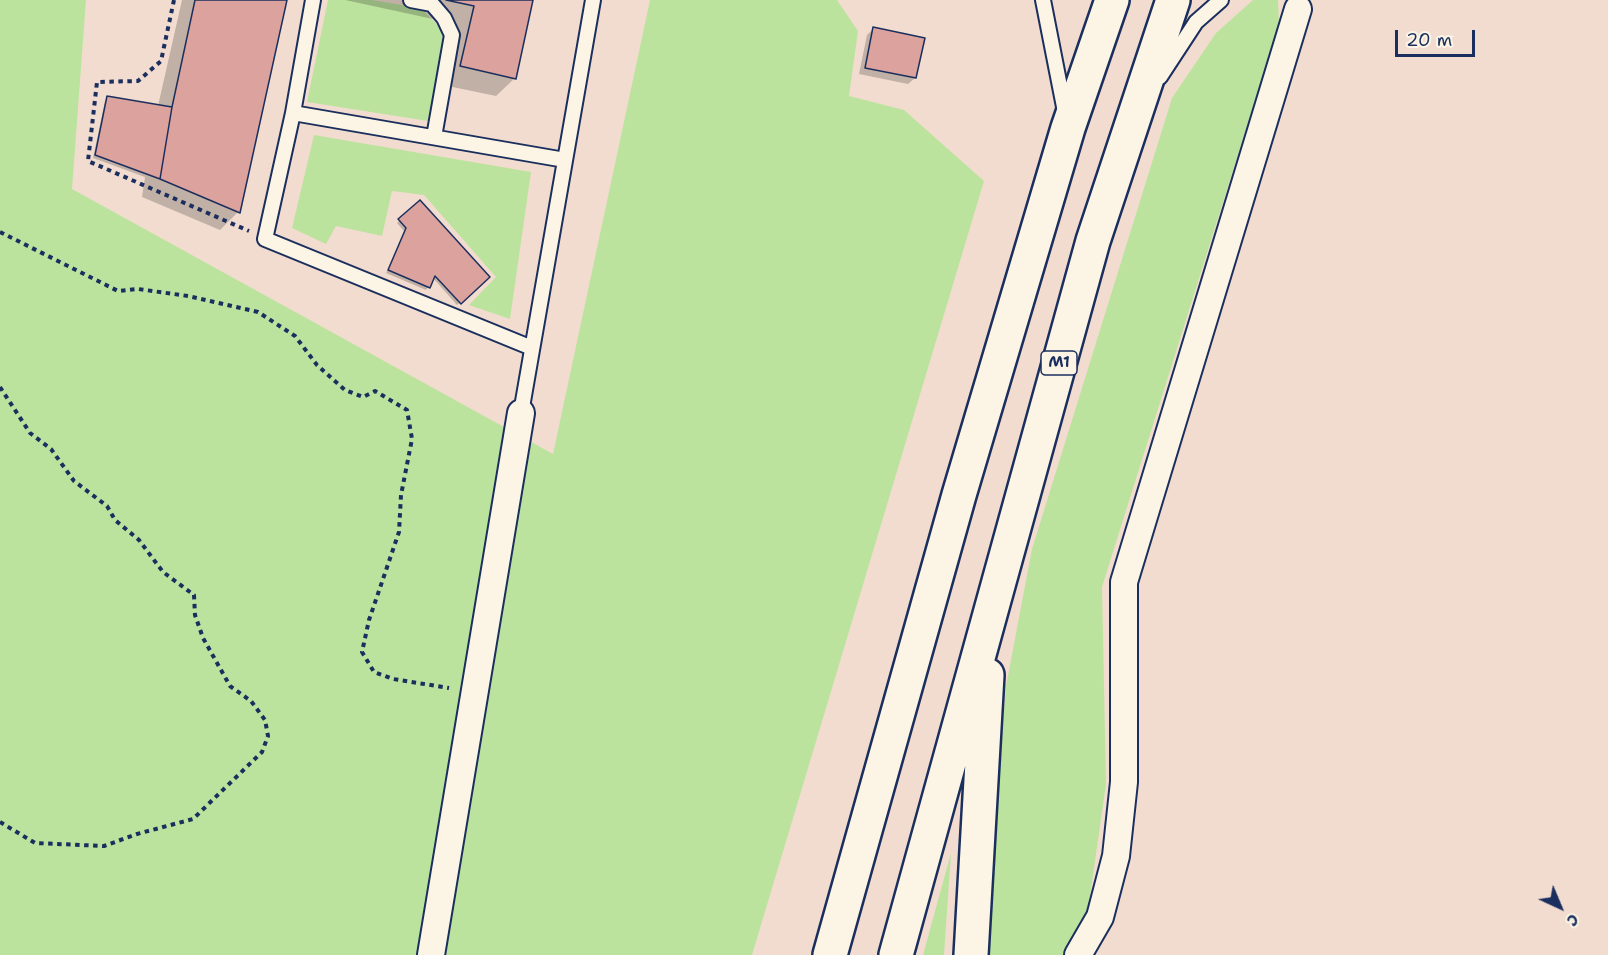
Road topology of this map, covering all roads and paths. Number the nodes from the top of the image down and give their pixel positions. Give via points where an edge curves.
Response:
1 (174, 0) edge
2 (313, 0) edge
3 (411, 0) edge
4 (593, 0) edge
5 (1042, 0) edge
6 (1112, 0) edge
7 (1173, 0) edge
8 (1221, 0) edge
9 (1302, 3) edge
10 (293, 113) junction
11 (1130, 124) junction
12 (1068, 128) junction
13 (434, 137) junction
14 (565, 160) junction
15 (0, 232) edge
16 (265, 239) junction
17 (532, 348) junction
18 (0, 387) edge
19 (521, 413) joint
20 (992, 604) junction
21 (474, 692) junction
22 (0, 822) edge
23 (430, 955) edge
24 (830, 955) edge
25 (896, 955) edge
26 (970, 955) edge
27 (1078, 955) edge

1 - 16 path via 161,61 138,81 97,82 88,161
2 - 10 lane
3 - 13 lane via 432,4 452,34
4 - 14 lane
5 - 12 lane
6 - 12 highway
7 - 11 highway, М1
8 - 11 lane via 1196,22
9 - 27 street via 1125,582 1124,782 1116,856 1100,917
10 - 13 lane
10 - 16 lane
11 - 20 highway, М1 via 1093,240
12 - 24 highway via 959,495
13 - 14 lane
14 - 17 lane
15 - 21 path via 118,291 138,289 188,296 258,312 295,336 317,365 345,390 363,397 375,391 407,410 412,439 401,495 399,532 362,652 374,672 393,679
16 - 17 lane
17 - 19 lane
18 - 22 path via 30,434 51,449 74,481 107,506 163,572 194,595 195,615 203,638 230,686 251,701 265,720 268,736 262,752 193,819 104,846 35,843
19 - 21 street
20 - 25 highway, М1
20 - 26 highway
21 - 23 street

